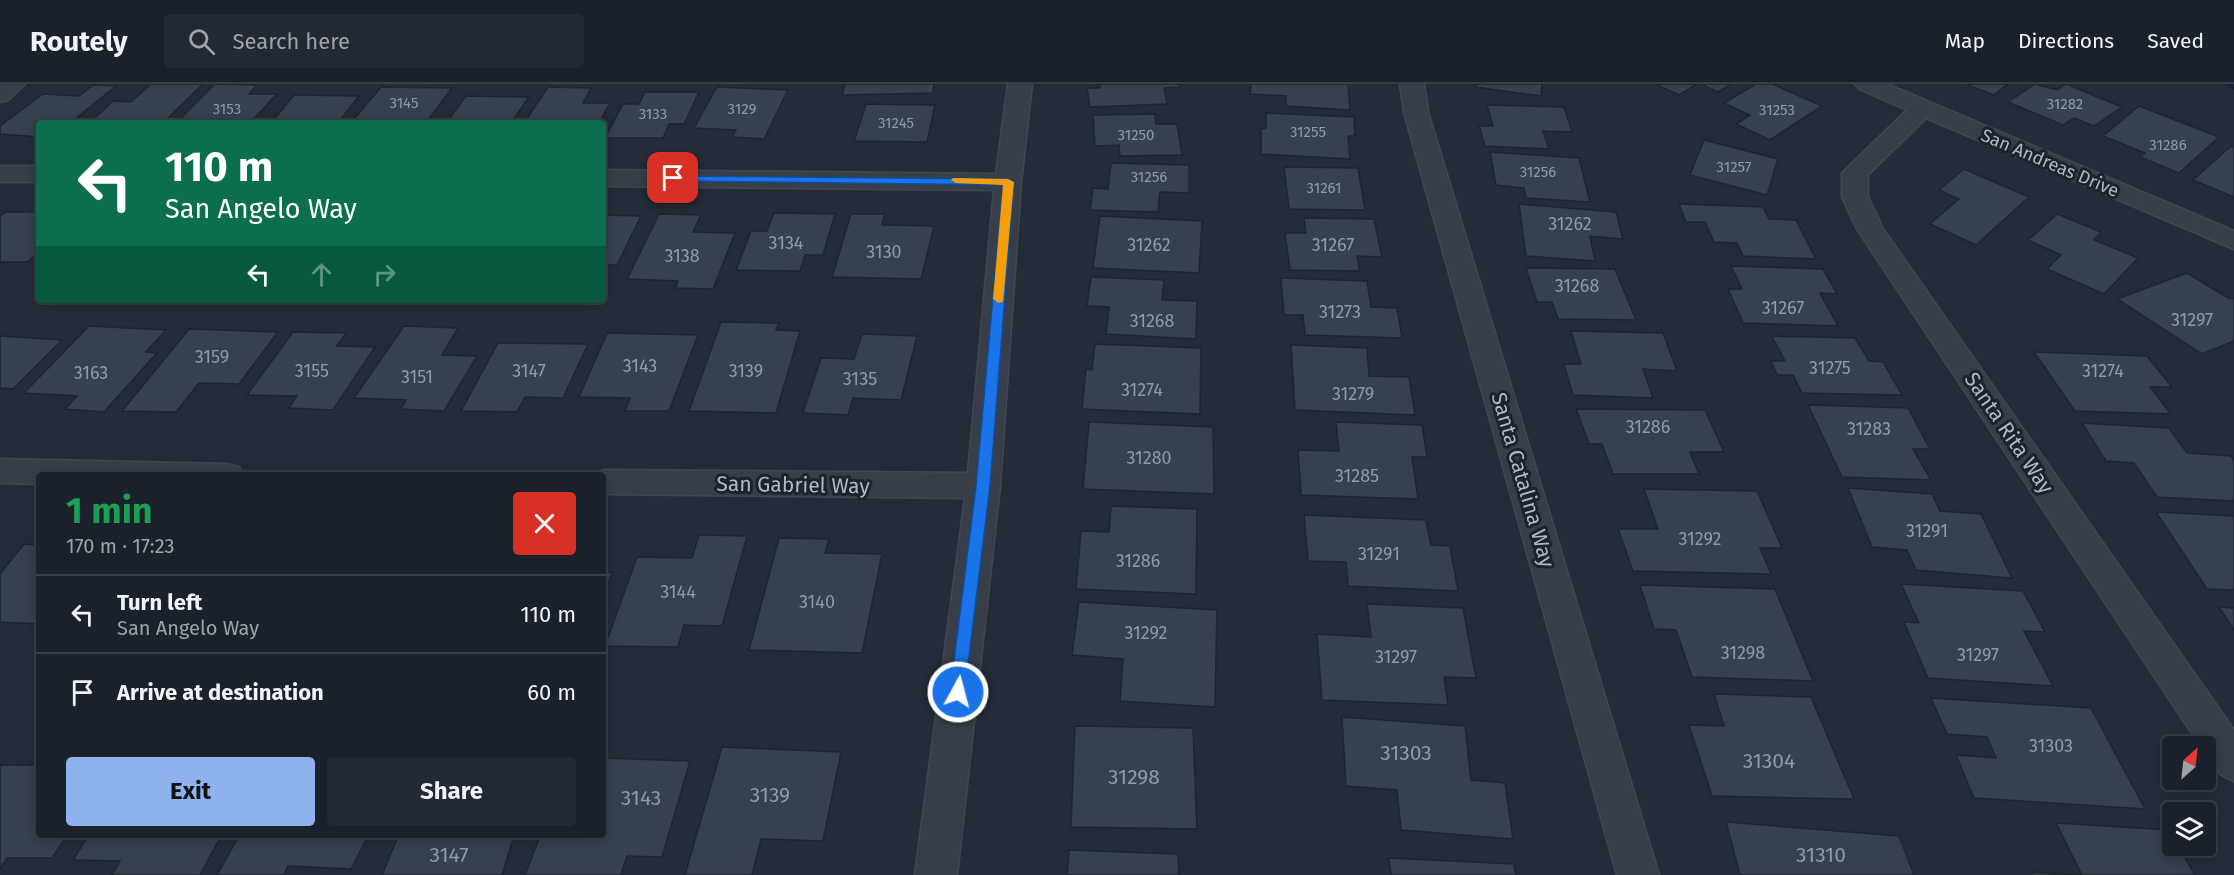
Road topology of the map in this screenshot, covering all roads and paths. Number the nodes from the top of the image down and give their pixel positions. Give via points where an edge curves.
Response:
1 (13, 84) edge
2 (1020, 84) edge
3 (1412, 84) edge
4 (1867, 84) edge
5 (0, 95) edge
6 (1923, 108) junction
7 (0, 174) edge
8 (36, 174) edge
9 (606, 178) edge
10 (1008, 182) junction
11 (2234, 241) edge
12 (0, 471) edge
13 (45, 472) edge
14 (606, 482) edge
15 (983, 486) junction
16 (2234, 763) edge
17 (936, 875) edge
18 (1638, 875) edge

1 - 5 street
2 - 10 street
3 - 18 street, Santa Catalina Way via 1416,112
4 - 6 street, San Andreas Drive
6 - 11 street, San Andreas Drive
6 - 16 street, Santa Rita Way via 1855,173 1855,197 1870,229
7 - 8 street
9 - 10 street
10 - 15 street
12 - 13 street
14 - 15 street, San Gabriel Way
15 - 17 street

